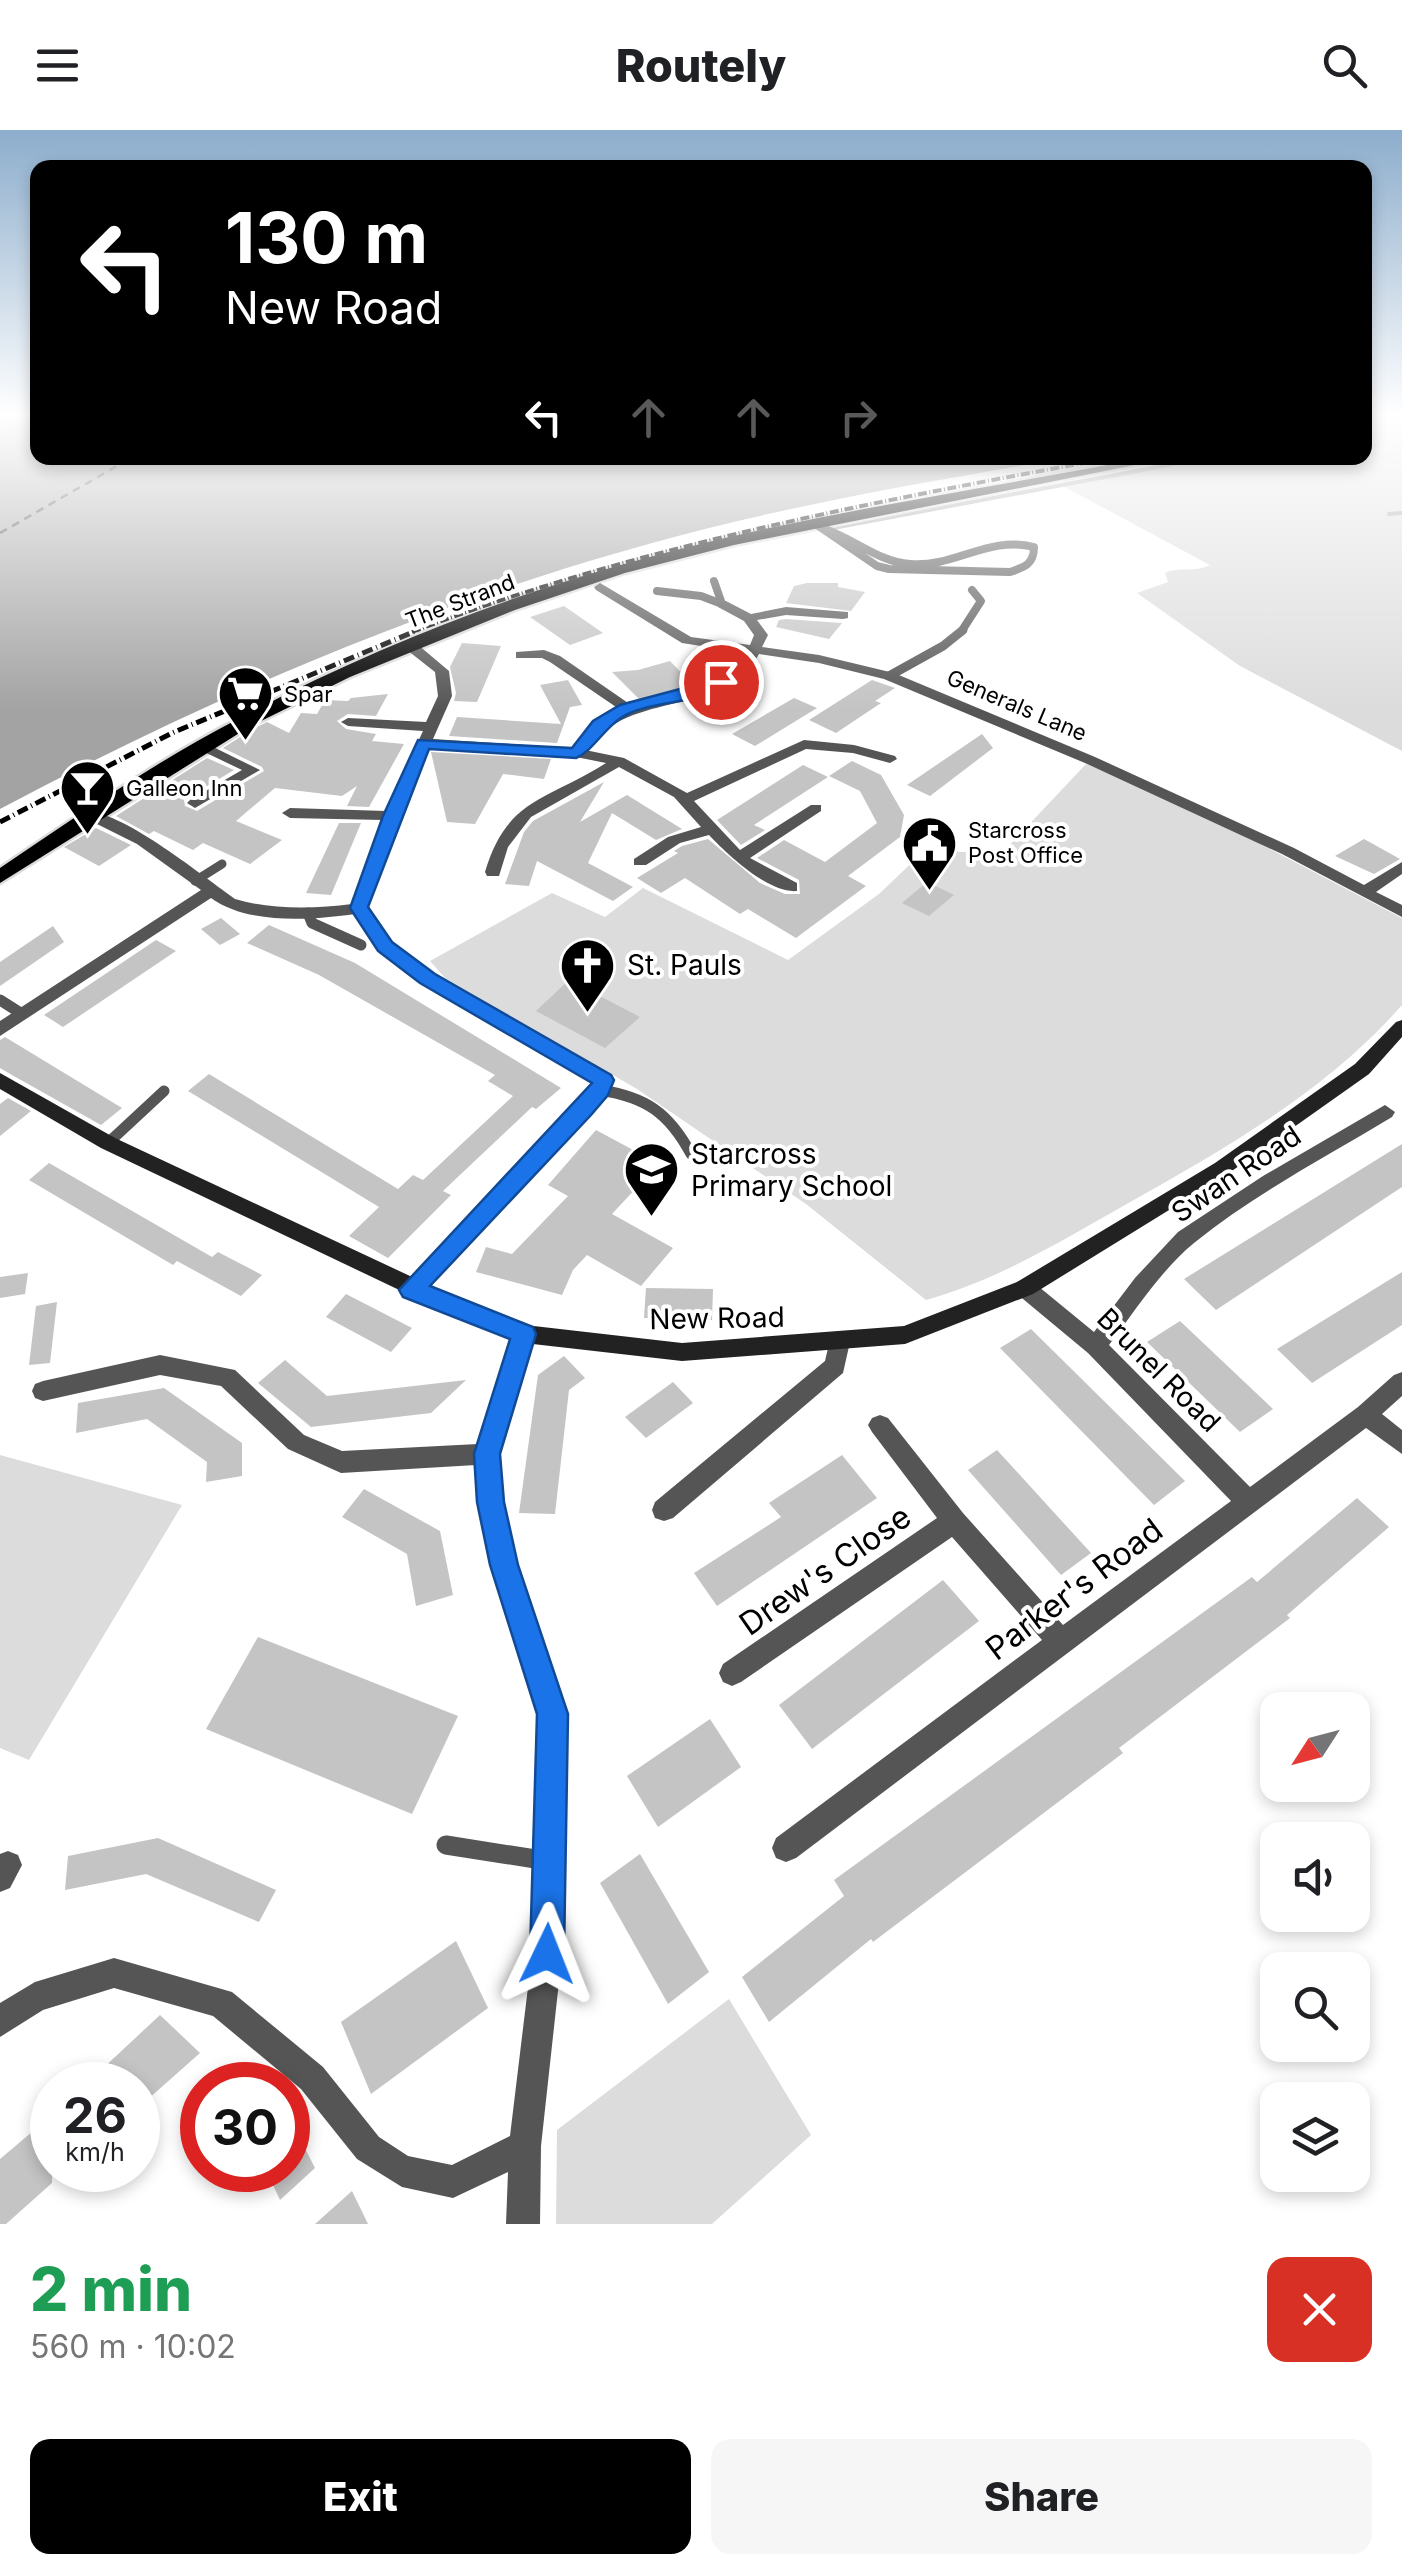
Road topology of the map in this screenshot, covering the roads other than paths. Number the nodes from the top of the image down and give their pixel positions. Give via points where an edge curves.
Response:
1 (871, 515) edge
2 (818, 525) junction
3 (714, 581) dead end
4 (600, 587) dead end
5 (702, 588) dead end
6 (972, 590) dead end
7 (658, 591) dead end
8 (717, 602) junction
9 (844, 615) dead end
10 (750, 618) junction
11 (412, 647) junction
12 (754, 649) junction
13 (521, 655) dead end
14 (888, 676) junction
15 (626, 708) junction
16 (348, 722) dead end
17 (432, 727) junction
18 (424, 743) junction
19 (203, 746) junction
20 (576, 753) junction
21 (890, 759) dead end
22 (619, 761) junction
23 (684, 800) junction
24 (195, 804) dead end
25 (816, 808) dead end
26 (290, 813) dead end
27 (90, 815) junction
28 (392, 816) junction
29 (712, 828) junction
30 (739, 858) junction
31 (640, 862) dead end
32 (222, 864) dead end
33 (1402, 867) edge
34 (493, 872) dead end
35 (0, 877) edge
36 (203, 886) junction
37 (791, 887) dead end
38 (1366, 891) junction
39 (359, 908) junction
40 (308, 912) junction
41 (1402, 912) edge
42 (361, 945) dead end
43 (0, 1000) edge
44 (22, 1014) junction
45 (1402, 1026) edge
46 (0, 1030) edge
47 (0, 1080) edge
48 (600, 1090) junction
49 (164, 1091) dead end
50 (1385, 1112) dead end
51 (108, 1143) junction
52 (692, 1154) dead end
53 (1026, 1288) junction
54 (412, 1290) junction
55 (524, 1334) junction
56 (839, 1342) junction
57 (1096, 1346) junction
58 (1402, 1382) edge
59 (43, 1390) dead end
60 (1366, 1414) junction
61 (880, 1425) dead end
62 (1402, 1444) edge
63 (487, 1454) junction
64 (1246, 1500) junction
65 (664, 1510) dead end
66 (954, 1521) junction
67 (1060, 1641) junction
68 (732, 1674) dead end
69 (446, 1845) dead end
70 (786, 1848) dead end
71 (550, 1862) junction
72 (0, 2022) edge
73 (525, 2146) junction
74 (523, 2224) edge

1 - 2 main road, The Strand
2 - 2 lane via 899,564 925,564 1006,542 1034,546 1034,557 1010,572 889,569
2 - 11 main road, The Strand via 621,570
3 - 8 lane
4 - 12 street, Generals Lane via 687,640
5 - 8 lane
6 - 14 lane via 978,609 955,638
7 - 8 lane
8 - 10 street
9 - 10 street
10 - 12 street via 761,635
11 - 17 street via 444,676 445,696
11 - 19 main road, The Strand
12 - 14 street, Generals Lane
12 - 15 street via 740,674 702,691
13 - 15 street via 555,658
14 - 38 street, Generals Lane via 1090,760
15 - 20 street via 599,724
16 - 17 street
17 - 18 street
18 - 20 street
18 - 28 street
19 - 24 street via 253,770
19 - 27 main road, The Strand
20 - 22 street
21 - 23 street via 804,744
22 - 23 street
22 - 34 street via 524,813 497,847
23 - 29 street
25 - 30 street
26 - 28 street
27 - 35 main road, The Strand
27 - 36 street via 142,840
28 - 39 street
29 - 30 street
29 - 31 street via 674,840
30 - 37 street
32 - 36 lane
33 - 38 street
36 - 40 street via 250,909
36 - 44 street
38 - 41 street, Generals Lane
39 - 40 street
39 - 48 street via 385,946 428,979 603,1080
40 - 42 lane via 312,923
43 - 44 lane
44 - 46 street
45 - 53 street, New Road via 1362,1069 1222,1168
47 - 51 street, New Road
48 - 52 lane via 665,1111
48 - 54 street
49 - 51 lane
50 - 57 street, Swan Road via 1185,1238
51 - 54 street, New Road
53 - 56 street, New Road via 905,1335
53 - 57 street, Brunel Road
54 - 55 street, New Road
55 - 56 street, New Road via 682,1352
55 - 63 street
56 - 65 street via 834,1366
57 - 64 street, Brunel Road
58 - 60 street, Parker's Road
59 - 63 street via 160,1365 226,1377 296,1442 341,1462
60 - 62 street
60 - 64 street, Parker's Road
61 - 66 street
63 - 71 street via 504,1565 552,1714
64 - 67 street, Parker's Road
66 - 67 street
66 - 68 street, Drew's Close
67 - 70 street, Parker's Road
69 - 71 lane
71 - 73 street via 547,1954
72 - 73 street via 35,1998 114,1973 221,2003 312,2078 368,2148 402,2171 453,2182
73 - 74 street

